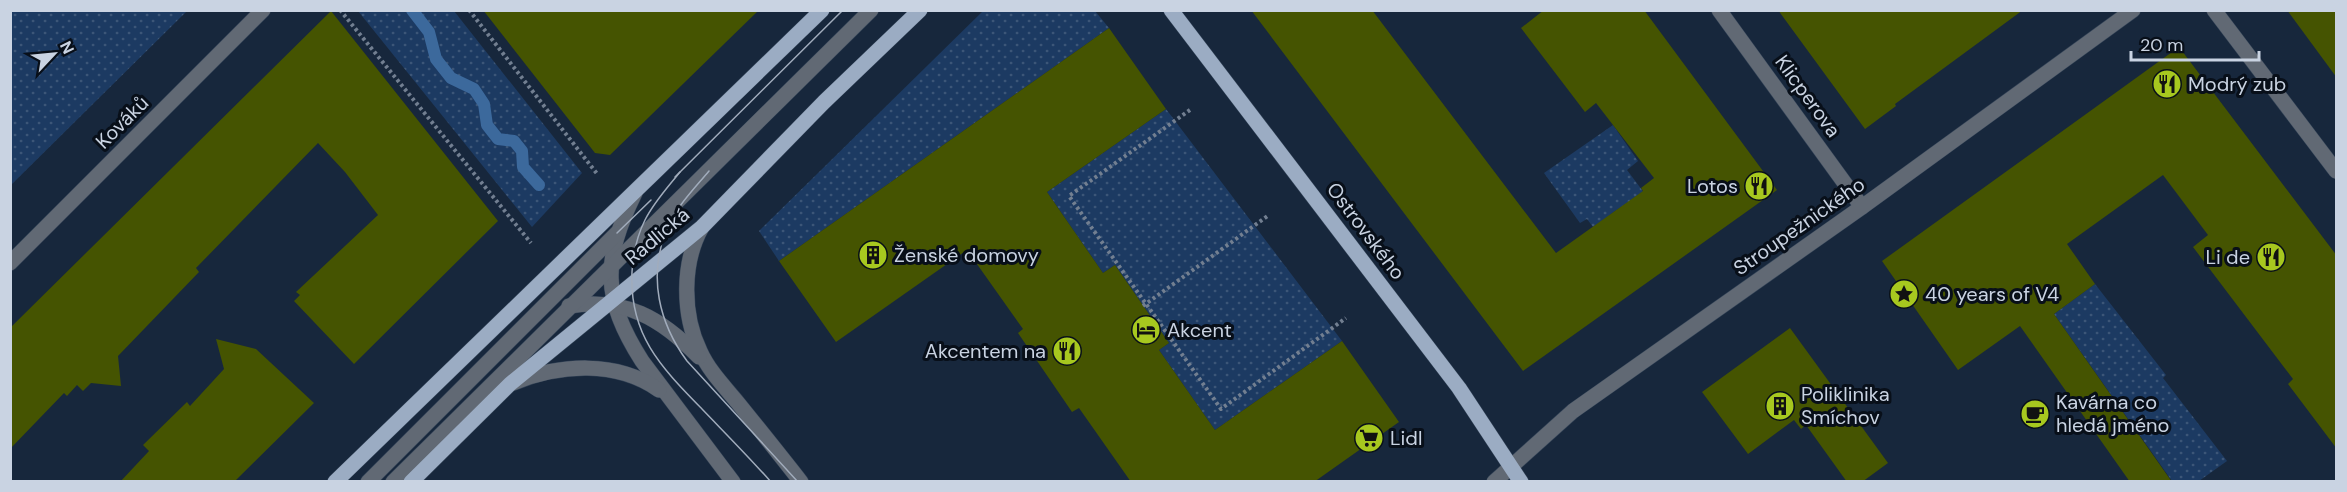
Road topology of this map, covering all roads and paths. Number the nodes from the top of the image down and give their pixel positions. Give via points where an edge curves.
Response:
1 (263, 10) edge
2 (340, 10) edge
3 (469, 10) edge
4 (822, 10) edge
5 (871, 10) edge
6 (920, 10) edge
7 (1171, 10) edge
8 (1719, 10) edge
9 (2133, 10) edge
10 (2214, 10) edge
11 (1190, 110) dead end
12 (2337, 171) edge
13 (598, 175) dead end
14 (635, 191) junction
15 (1862, 207) junction
16 (1269, 215) dead end
17 (702, 226) junction
18 (618, 233) junction
19 (531, 243) dead end
20 (10, 263) edge
21 (611, 267) junction
22 (611, 304) junction
23 (573, 305) junction
24 (1145, 305) junction
25 (537, 312) junction
26 (1346, 318) dead end
27 (481, 340) junction
28 (708, 365) junction
29 (510, 384) junction
30 (666, 395) junction
31 (1512, 465) junction
32 (335, 482) edge
33 (368, 482) edge
34 (393, 482) edge
35 (411, 482) edge
36 (733, 482) edge
37 (801, 482) edge
38 (1494, 482) edge
39 (1521, 482) edge

1 - 20 street, Kováků
2 - 19 path
3 - 13 path
4 - 14 main road
5 - 21 street
6 - 17 main road, Radlická
7 - 31 main road, Ostrovského via 1459,388
8 - 15 street, Klicperova
9 - 15 street, Stroupežnického
10 - 12 street
11 - 24 path via 1069,196
14 - 18 street
14 - 27 main road
15 - 31 street, Stroupežnického via 1573,411
16 - 24 path
17 - 22 main road, Radlická
17 - 28 street via 690,253 688,294 694,336
18 - 21 street
18 - 25 street
21 - 22 street
21 - 23 street
22 - 23 street
22 - 28 street via 657,320
22 - 29 main road, Radlická
22 - 30 street via 632,345
23 - 25 street
23 - 34 street
24 - 26 path via 1221,409
25 - 27 street
25 - 33 street
27 - 32 main road
28 - 37 street
29 - 30 street via 581,367 639,378
29 - 35 main road, Radlická
30 - 36 street
31 - 38 street, Stroupežnického
31 - 39 main road, Ostrovského

